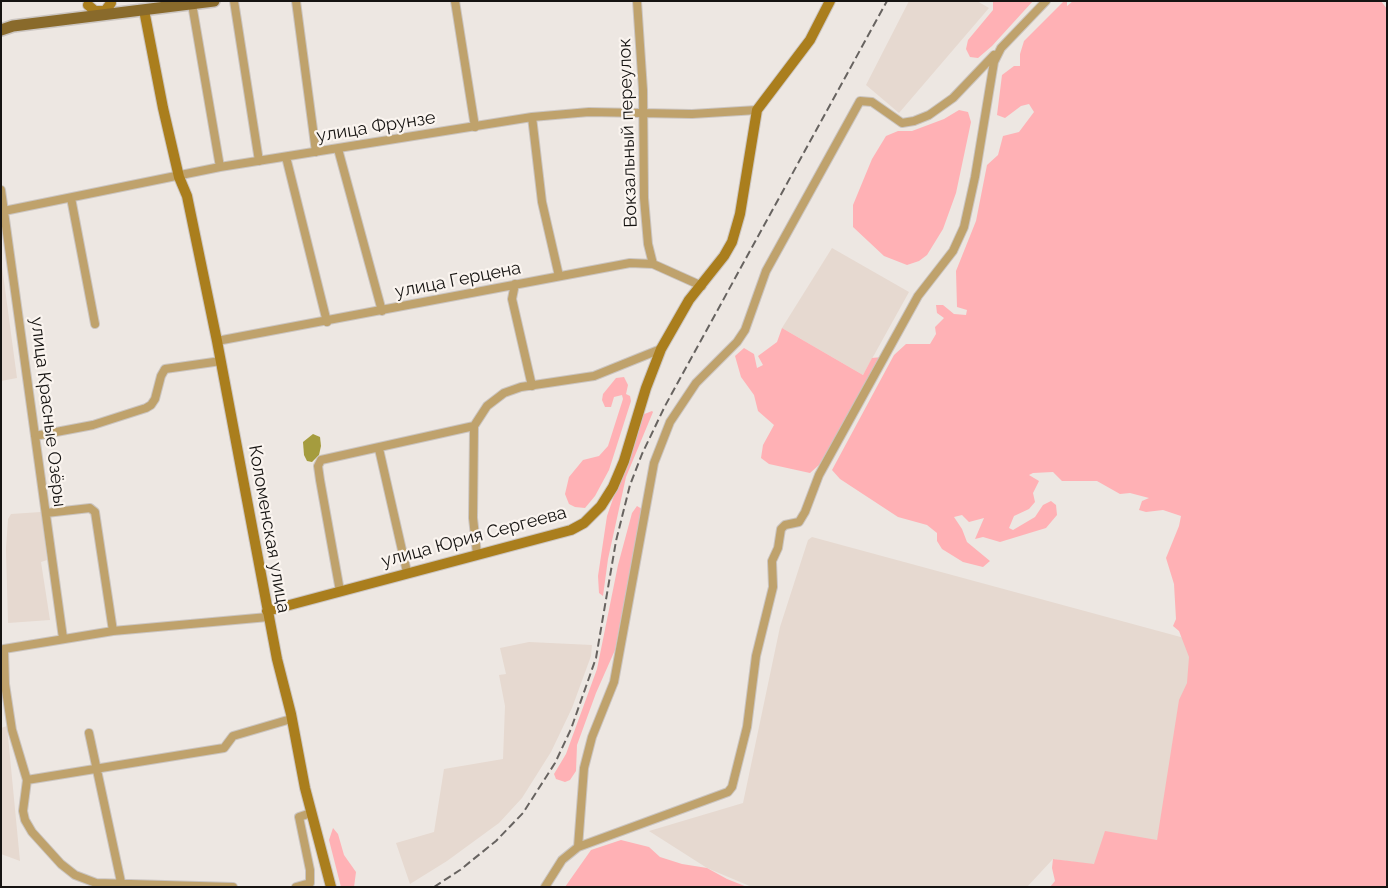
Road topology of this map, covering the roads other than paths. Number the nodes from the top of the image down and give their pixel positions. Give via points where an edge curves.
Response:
1 (214, 1) edge
2 (234, 1) edge
3 (296, 1) edge
4 (455, 1) edge
5 (637, 1) edge
6 (822, 1) edge
7 (830, 1) edge
8 (1046, 1) edge
9 (111, 2) edge
10 (88, 3) edge
11 (192, 4) junction
12 (144, 10) junction
13 (111, 15) junction
14 (88, 18) junction
15 (817, 26) junction
16 (1, 30) edge
17 (1001, 48) junction
18 (757, 110) junction
19 (642, 113) junction
20 (532, 117) junction
21 (475, 127) junction
22 (338, 149) junction
23 (316, 152) junction
24 (286, 157) junction
25 (259, 161) junction
26 (220, 167) junction
27 (179, 177) junction
28 (1, 190) edge
29 (71, 198) junction
30 (4, 211) junction
31 (653, 264) junction
32 (559, 276) junction
33 (515, 284) junction
34 (702, 286) junction
35 (382, 311) junction
36 (326, 322) junction
37 (95, 324) dead end
38 (217, 341) junction
39 (661, 349) junction
40 (221, 361) junction
41 (532, 386) junction
42 (474, 426) junction
43 (35, 436) junction
44 (379, 449) junction
45 (46, 513) junction
46 (477, 554) junction
47 (407, 572) junction
48 (340, 590) junction
49 (267, 614) junction
50 (114, 631) junction
51 (63, 638) junction
52 (291, 718) junction
53 (89, 733) dead end
54 (97, 769) junction
55 (27, 780) junction
56 (311, 814) junction
57 (578, 847) junction
58 (121, 882) junction
59 (233, 887) edge
60 (296, 887) edge
61 (331, 887) edge
62 (545, 887) edge

1 - 11 main road
2 - 25 street
3 - 23 street
4 - 21 street
5 - 19 street, Вокзальный переулок
6 - 15 main road
7 - 15 main road, улица Юрия Сергеева
8 - 17 street
9 - 10 main road via 105,11 95,11
9 - 13 main road
10 - 14 main road
11 - 12 main road
11 - 26 street
12 - 13 main road
12 - 27 main road, Коломенская улица
13 - 14 main road
14 - 16 main road
15 - 18 main road, улица Юрия Сергеева via 785,76
17 - 57 street via 990,75 984,131 964,227 953,251 918,296 819,474 806,512 799,522 781,529 772,561 773,587 756,656 747,727 732,787 728,792
17 - 57 street via 953,98 914,121 902,122 872,102 860,101 766,271 745,330 696,383 670,422 654,463 614,682 592,736 584,768
18 - 19 street, улица Фрунзе
18 - 34 main road, улица Юрия Сергеева via 736,230 724,256
19 - 20 street, улица Фрунзе via 589,112
19 - 31 street, Вокзальный переулок via 644,198
20 - 21 street, улица Фрунзе
20 - 32 street via 542,202
21 - 22 street, улица Фрунзе
22 - 23 street, улица Фрунзе
22 - 35 street
23 - 24 street, улица Фрунзе
24 - 25 street, улица Фрунзе
24 - 36 street
25 - 26 street, улица Фрунзе
26 - 27 street, улица Фрунзе
27 - 29 street, улица Фрунзе
27 - 38 main road, Коломенская улица via 186,196
28 - 30 street, улица Красные Озёры
29 - 30 street, улица Фрунзе
29 - 37 street
30 - 43 street, улица Красные Озёры
31 - 32 street, улица Герцена via 630,264
31 - 34 street, улица Герцена
32 - 33 street, улица Герцена
33 - 35 street, улица Герцена
33 - 41 street via 512,299
34 - 39 main road, улица Юрия Сергеева via 689,300
35 - 36 street, улица Герцена
36 - 38 street, улица Герцена
38 - 40 main road, Коломенская улица
39 - 41 street via 594,376
39 - 46 main road, улица Юрия Сергеева via 624,461 601,506 571,530
40 - 43 street via 165,370 155,399 146,408 93,425
40 - 49 main road, Коломенская улица
41 - 42 street via 521,387 494,399
42 - 44 street
42 - 46 street via 473,518
43 - 45 street, улица Красные Озёры
44 - 47 street
44 - 48 street via 321,460 318,466
45 - 50 street via 90,508 95,512
45 - 51 street, улица Красные Озёры
46 - 47 main road, улица Юрия Сергеева
47 - 48 main road, улица Юрия Сергеева
48 - 49 main road, улица Юрия Сергеева
49 - 50 street, улица Юрия Сергеева
49 - 52 main road, Коломенская улица
50 - 51 street, улица Юрия Сергеева
51 - 55 street, улица Юрия Сергеева via 4,649 4,684 12,730
52 - 54 street via 233,736 224,748
52 - 56 main road, Коломенская улица
53 - 54 street
54 - 55 street
54 - 58 street
55 - 58 street via 25,820 61,864 75,875 96,883
56 - 60 street via 299,817 310,884
56 - 61 main road, Коломенская улица
57 - 62 street via 562,860
58 - 59 street

